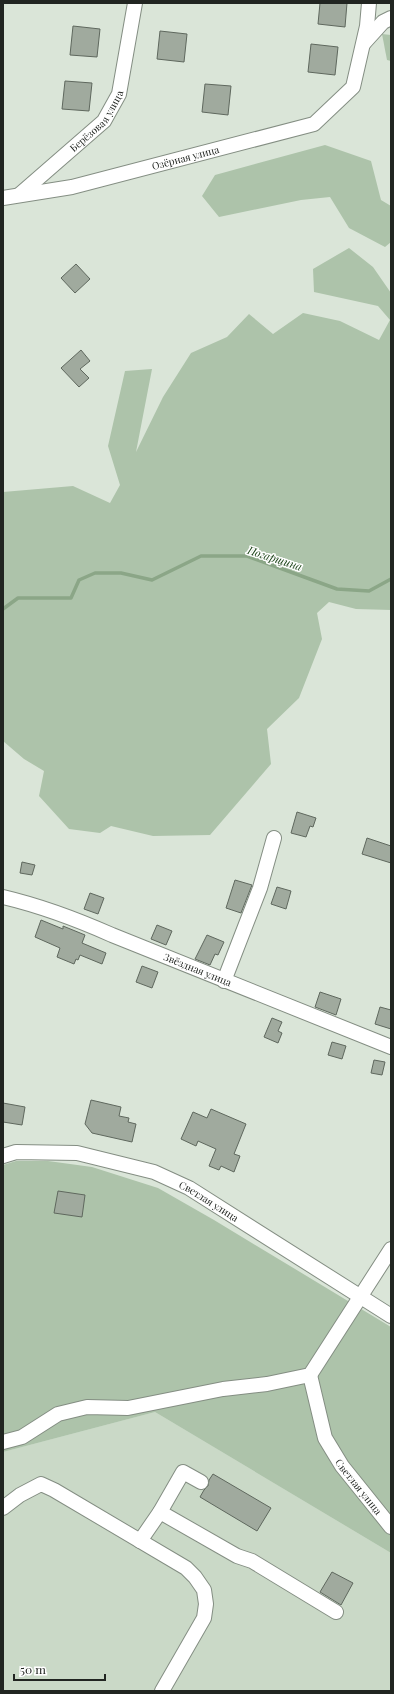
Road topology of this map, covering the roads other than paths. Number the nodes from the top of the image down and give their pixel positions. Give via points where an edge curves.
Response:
1 (135, 3) edge
2 (369, 3) edge
3 (391, 18) edge
4 (363, 44) junction
5 (19, 195) junction
6 (3, 198) edge
7 (3, 207) edge
8 (274, 838) dead end
9 (3, 897) edge
10 (224, 981) junction
11 (391, 1047) edge
12 (3, 1156) edge
13 (391, 1249) edge
14 (360, 1296) junction
15 (391, 1316) edge
16 (310, 1375) junction
17 (3, 1442) edge
18 (201, 1482) dead end
19 (3, 1508) edge
20 (160, 1512) junction
21 (391, 1527) edge
22 (140, 1541) junction
23 (336, 1612) dead end
24 (162, 1691) edge

1 - 5 street, Берёзовая улица via 118,94 104,122
2 - 4 street
3 - 4 street via 383,22
4 - 5 street, Озёрная улица via 353,87 314,124 72,187
5 - 6 street, Озёрная улица
5 - 7 street, Берёзовая улица
8 - 10 street via 260,888
9 - 10 street, Звёздная улица via 79,920
10 - 11 street, Звёздная улица
12 - 14 street, Светлая улица via 16,1152 77,1153 154,1172 189,1188
13 - 14 street
14 - 15 street, Светлая улица
14 - 16 street
16 - 17 street via 128,1408 87,1407 58,1414 22,1437
16 - 21 street, Светлая улица via 325,1438 342,1466
18 - 20 street via 183,1472
19 - 22 street via 41,1484
20 - 22 street
20 - 23 street via 237,1556 252,1561
22 - 24 street via 186,1568 204,1590 204,1618

